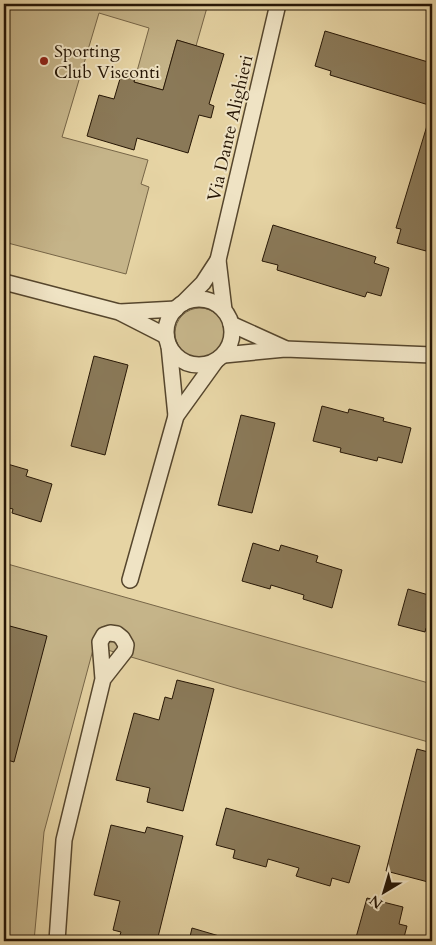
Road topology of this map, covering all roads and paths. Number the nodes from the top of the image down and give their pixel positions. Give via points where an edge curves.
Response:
1 (278, 4) edge
2 (218, 260) junction
3 (4, 282) edge
4 (180, 306) junction
5 (224, 310) junction
6 (119, 312) junction
7 (231, 324) junction
8 (167, 341) junction
9 (285, 348) junction
10 (432, 355) edge
11 (219, 358) junction
12 (176, 416) junction
13 (130, 580) dead end
14 (103, 679) dead end
15 (56, 941) edge

1 - 2 street, Via Dante Alighieri
2 - 4 street, Via Dante Alighieri via 203,283
2 - 5 street, Via Dante Alighieri
3 - 6 street
4 - 5 street via 198,299 212,302
4 - 6 street
4 - 8 street via 166,326
5 - 7 street
6 - 8 street
7 - 9 street
7 - 11 street via 231,341
8 - 11 street via 175,355 184,362 199,365
8 - 12 street
9 - 10 street
9 - 11 street
11 - 12 street
12 - 13 street
14 - 15 street via 64,840

